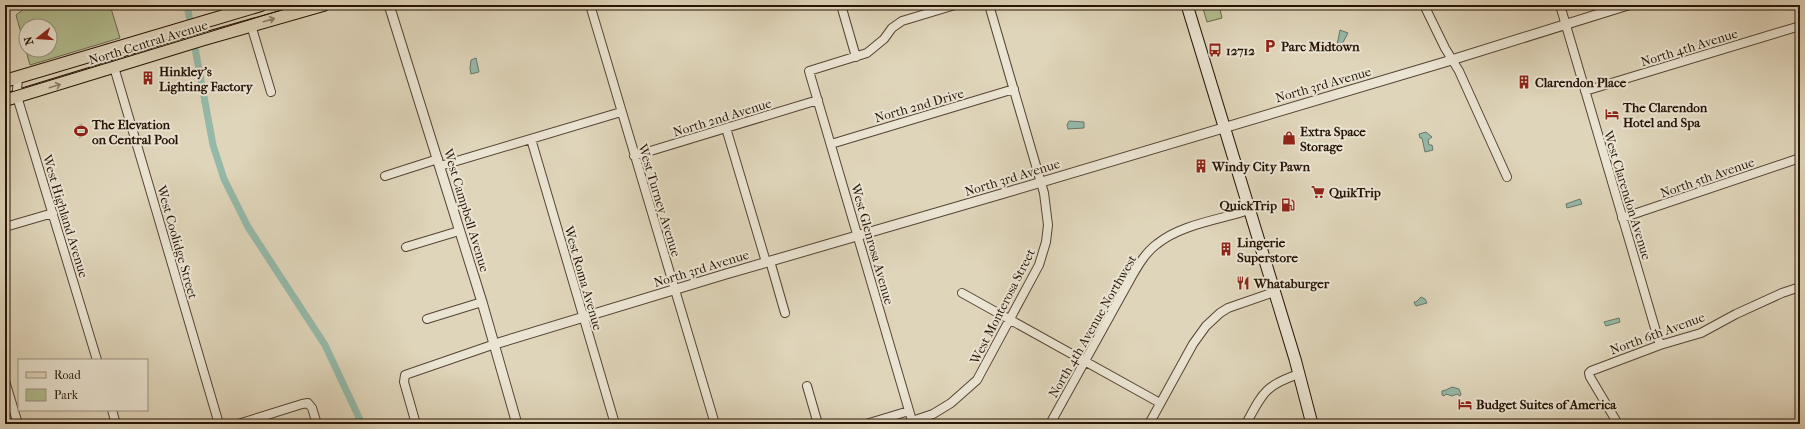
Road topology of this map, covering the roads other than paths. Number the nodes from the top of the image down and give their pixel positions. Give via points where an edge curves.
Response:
1 (261, 5) edge
2 (323, 5) edge
3 (389, 5) edge
4 (590, 5) edge
5 (841, 5) edge
6 (955, 5) edge
7 (989, 5) edge
8 (1187, 5) edge
9 (1424, 5) edge
10 (1560, 5) edge
11 (1628, 5) edge
12 (1566, 24) junction
13 (251, 26) junction
14 (1800, 26) edge
15 (856, 57) junction
16 (1451, 60) junction
17 (114, 67) junction
18 (18, 78) junction
19 (5, 82) edge
20 (1014, 89) junction
21 (1585, 91) junction
22 (271, 92) dead end
23 (18, 97) junction
24 (5, 100) edge
25 (818, 100) junction
26 (621, 112) junction
27 (726, 128) junction
28 (1223, 128) junction
29 (531, 139) junction
30 (831, 144) junction
31 (634, 156) junction
32 (1800, 158) edge
33 (439, 163) junction
34 (385, 176) dead end
35 (1507, 177) dead end
36 (1041, 182) junction
37 (1249, 210) junction
38 (53, 213) junction
39 (1622, 218) junction
40 (5, 228) edge
41 (459, 231) junction
42 (858, 235) junction
43 (406, 247) dead end
44 (768, 262) junction
45 (1800, 287) edge
46 (674, 290) junction
47 (1274, 292) junction
48 (962, 293) dead end
49 (482, 302) junction
50 (785, 312) dead end
51 (583, 317) junction
52 (427, 319) dead end
53 (1009, 320) junction
54 (494, 344) junction
55 (1660, 345) junction
56 (97, 359) edge
57 (1086, 362) junction
58 (1299, 374) junction
59 (5, 381) edge
60 (807, 386) dead end
61 (1160, 403) junction
62 (112, 411) edge
63 (910, 411) junction
64 (913, 423) edge
65 (18, 424) edge
66 (116, 424) edge
67 (219, 424) edge
68 (238, 424) edge
69 (317, 424) edge
70 (416, 424) edge
71 (517, 424) edge
72 (615, 424) edge
73 (715, 424) edge
74 (818, 424) edge
75 (866, 424) edge
76 (1050, 424) edge
77 (1148, 424) edge
78 (1246, 424) edge
79 (1312, 424) edge
80 (1618, 424) edge

1 - 18 main road, North Central Avenue
13 -> 2 main road, North Central Avenue
3 - 33 street, West Campbell Avenue
4 - 26 street, West Turney Avenue
5 - 15 street
6 - 15 street via 902,21 875,47
7 - 20 street, West Monterosa Street
8 - 28 main road
9 - 16 street
10 - 12 street, West Clarendon Avenue
11 - 12 street, North 3rd Avenue
12 - 16 street, North 3rd Avenue
12 - 21 street, West Clarendon Avenue
13 - 17 main road, North Central Avenue
13 - 22 street
14 - 21 street, North 4th Avenue
15 - 25 street, West Glenrosa Avenue via 809,71
16 - 28 street, North 3rd Avenue
16 - 35 street via 1460,71
23 -> 17 main road, North Central Avenue
17 - 67 street, West Coolidge Street
18 - 19 main road, North Central Avenue
18 - 23 street, West Highland Avenue
20 - 30 street, North 2nd Drive
20 - 36 street, West Monterosa Street
21 - 39 street, West Clarendon Avenue
23 - 24 main road, North Central Avenue
23 - 38 street, West Highland Avenue
25 - 27 street, North 2nd Avenue
25 - 30 street, West Glenrosa Avenue
26 - 29 street
26 - 31 street, West Turney Avenue
27 - 31 street, North 2nd Avenue
27 - 44 street
28 - 36 street, North 3rd Avenue
28 - 37 main road
29 - 33 street
29 - 51 street, West Roma Avenue
30 - 42 street, West Glenrosa Avenue
31 - 46 street, West Turney Avenue
32 - 39 street, North 5th Avenue
33 - 34 street
33 - 41 street, West Campbell Avenue
36 - 42 street, North 3rd Avenue
36 - 53 street, West Monterosa Street via 1047,211 1046,242 1039,265
37 - 47 main road
37 - 57 street, North 4th Avenue Northwest via 1174,233 1156,245 1132,276
38 - 40 street
38 - 56 street, West Highland Avenue
39 - 55 street, West Clarendon Avenue
41 - 43 street
41 - 49 street, West Campbell Avenue
42 - 44 street, North 3rd Avenue
42 - 63 street, West Glenrosa Avenue
44 - 46 street, North 3rd Avenue
44 - 50 street
45 - 55 street, North 6th Avenue via 1742,311 1701,333
46 - 51 street, North 3rd Avenue
46 - 73 street, West Turney Avenue
47 - 58 main road
47 - 61 street via 1228,308 1206,326
48 - 53 street
49 - 52 street
49 - 54 street, West Campbell Avenue
51 - 54 street, North 3rd Avenue
51 - 72 street, West Roma Avenue
53 - 57 street
53 - 64 street, West Monterosa Street via 977,380 951,403
54 - 70 street, North 3rd Avenue via 405,375 404,382
54 - 71 street, West Campbell Avenue
55 - 80 street, North 6th Avenue via 1598,367 1589,373
57 - 61 street
57 - 76 street, North 4th Avenue Northwest
58 - 78 street via 1283,379 1266,390
58 - 79 main road
59 - 65 street
60 - 74 street
61 - 77 street
62 - 66 street
63 - 64 street, West Glenrosa Avenue
63 - 75 street
68 - 69 street via 308,403

